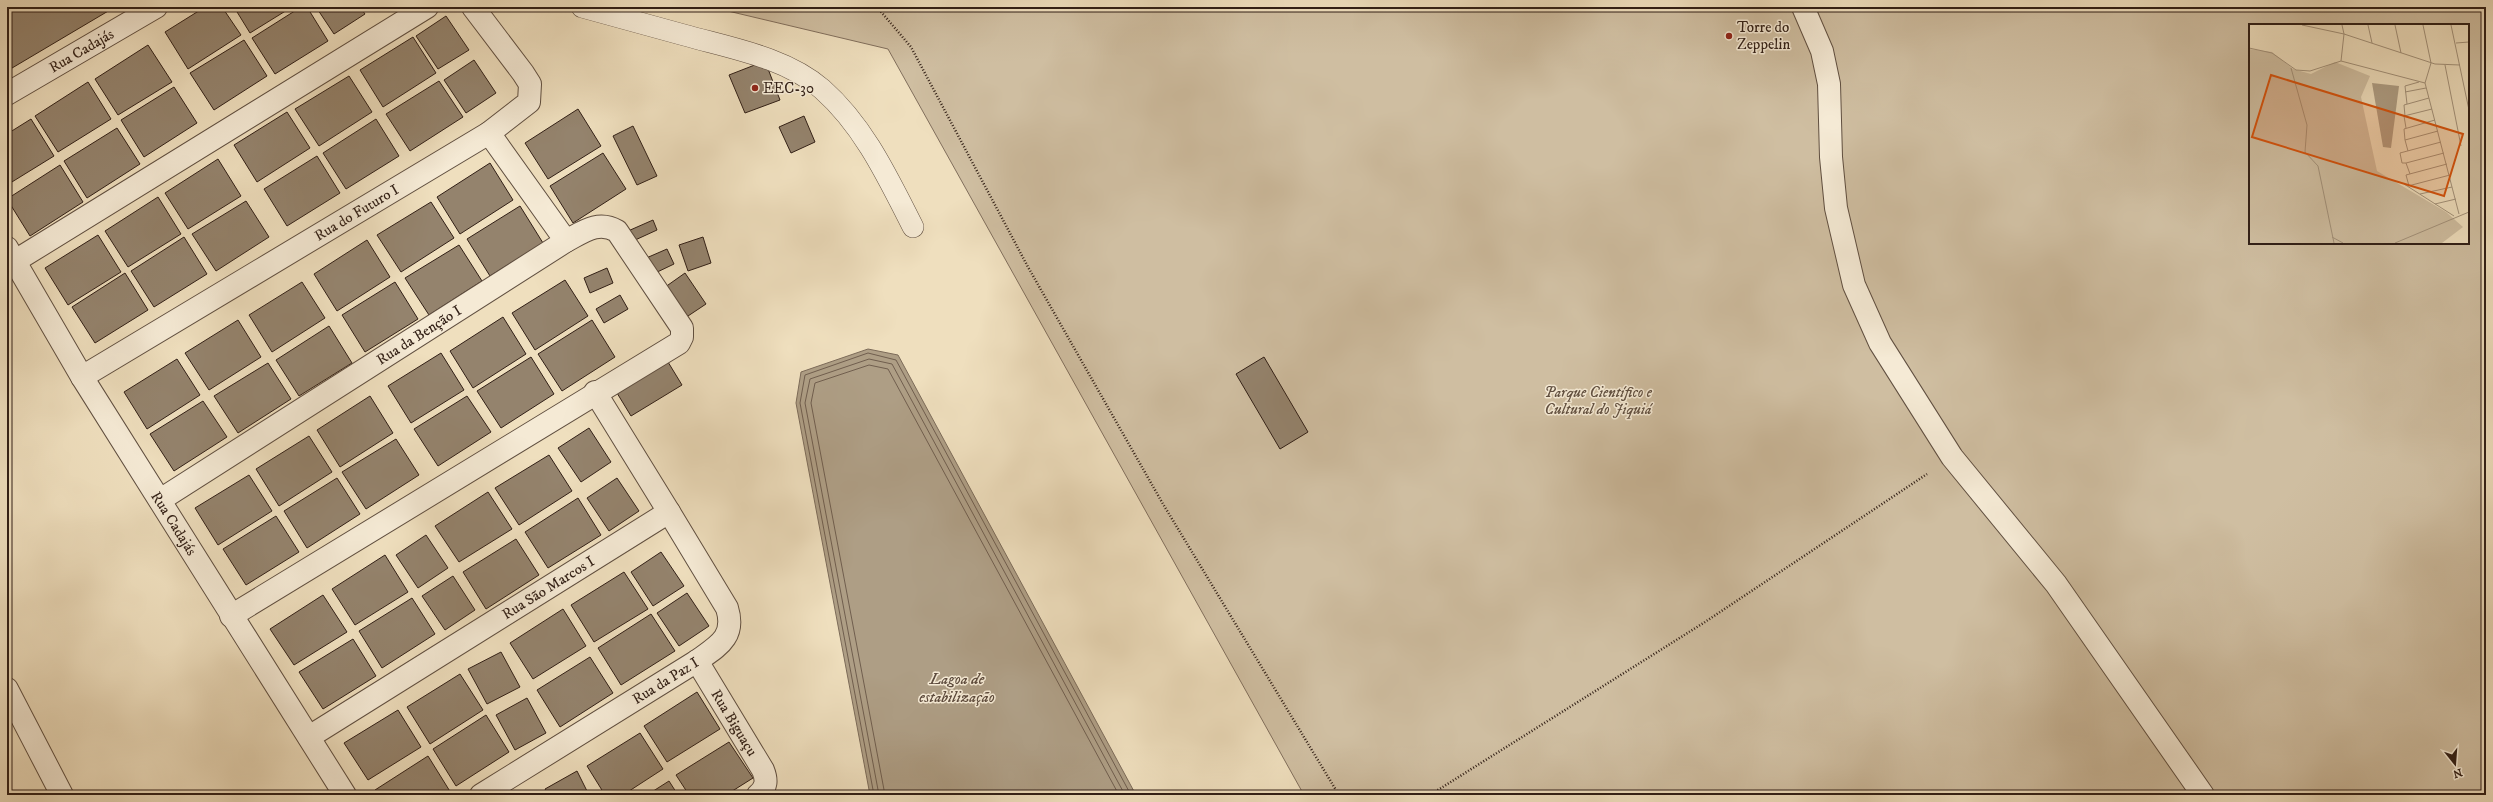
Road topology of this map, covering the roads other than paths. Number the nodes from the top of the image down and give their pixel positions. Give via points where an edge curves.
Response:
1 (156, 7) edge
2 (427, 7) edge
3 (473, 7) edge
4 (582, 7) edge
5 (1803, 7) edge
6 (7, 94) edge
7 (489, 133) junction
8 (913, 227) dead end
9 (566, 241) junction
10 (11, 254) edge
11 (82, 377) junction
12 (595, 392) junction
13 (160, 500) junction
14 (669, 512) junction
15 (232, 616) junction
16 (697, 662) junction
17 (7, 689) edge
18 (309, 737) junction
19 (762, 790) edge
20 (62, 795) edge
21 (345, 795) edge
22 (481, 795) edge
23 (2204, 795) edge

1 - 6 street, Rua Cadajás
2 - 10 street
3 - 7 street, Rua do Futuro I via 530,84 529,102
4 - 8 lane via 750,53 788,68 821,88 851,119 876,155
5 - 23 street via 1822,51 1829,84 1831,157 1836,208 1854,285 1880,343 1952,457 2056,584
7 - 9 street
7 - 11 street, Rua do Futuro I
9 - 12 street, Rua da Benção I via 599,226 617,231 682,328 679,343
9 - 13 street, Rua da Benção I
10 - 11 street, Rua Cadajás
11 - 13 street, Rua Cadajás
12 - 14 street
12 - 15 street, Rua da Benção I
13 - 15 street, Rua Cadajás
14 - 16 street, Rua da Paz I via 730,617 727,635 719,645
14 - 18 street, Rua São Marcos I
15 - 18 street, Rua Cadajás
16 - 19 street, Rua Biguaçu via 763,770 766,778
16 - 22 street, Rua da Paz I
17 - 20 street
18 - 21 street, Rua Cadajás

